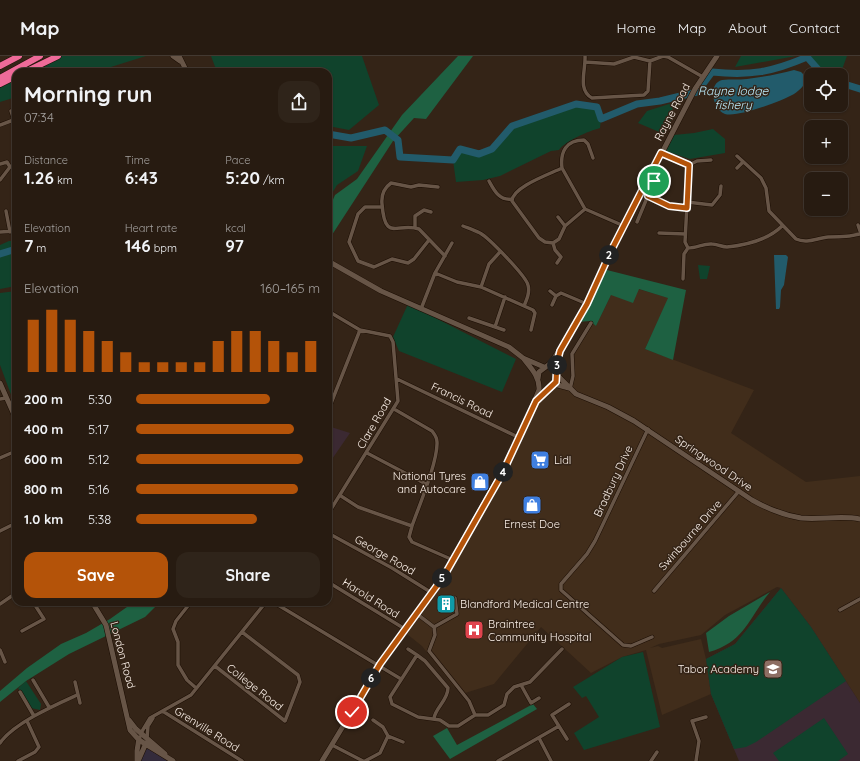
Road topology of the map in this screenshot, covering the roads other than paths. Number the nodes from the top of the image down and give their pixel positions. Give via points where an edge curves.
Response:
1 (19, 56) edge
2 (40, 56) edge
3 (58, 56) edge
4 (173, 56) edge
5 (585, 56) edge
6 (717, 56) edge
7 (629, 57) edge
8 (180, 58) edge
9 (650, 61) junction
10 (585, 62) junction
11 (0, 66) edge
12 (18, 68) edge
13 (33, 68) edge
14 (185, 68) edge
15 (12, 71) edge
16 (703, 77) junction
17 (0, 78) edge
18 (12, 78) edge
19 (0, 84) edge
20 (12, 120) edge
21 (0, 125) edge
22 (661, 153) junction
23 (737, 156) dead end
24 (593, 158) dead end
25 (711, 160) dead end
26 (743, 162) junction
27 (0, 164) edge
28 (689, 165) junction
29 (10, 167) joint
30 (562, 168) junction
31 (737, 168) dead end
32 (0, 180) edge
33 (489, 180) dead end
34 (654, 181) dead end
35 (438, 186) dead end
36 (721, 186) dead end
37 (648, 196) junction
38 (512, 198) junction
39 (687, 202) junction
40 (382, 207) junction
41 (687, 208) junction
42 (585, 209) junction
43 (6, 211) dead end
44 (431, 212) dead end
45 (558, 217) dead end
46 (637, 222) dead end
47 (858, 225) dead end
48 (463, 226) dead end
49 (566, 226) junction
50 (624, 226) junction
51 (782, 226) junction
52 (414, 228) junction
53 (0, 232) edge
54 (10, 232) joint
55 (659, 233) dead end
56 (860, 233) edge
57 (685, 234) junction
58 (429, 240) junction
59 (452, 243) dead end
60 (553, 243) junction
61 (688, 248) junction
62 (500, 252) junction
63 (445, 256) junction
64 (332, 263) edge
65 (557, 263) dead end
66 (435, 273) junction
67 (683, 279) dead end
68 (481, 287) junction
69 (550, 291) dead end
70 (505, 296) junction
71 (556, 296) junction
72 (587, 304) junction
73 (552, 305) dead end
74 (524, 306) junction
75 (421, 309) junction
76 (332, 313) edge
77 (469, 318) dead end
78 (591, 323) dead end
79 (495, 327) junction
80 (360, 330) junction
81 (504, 330) dead end
82 (531, 330) dead end
83 (394, 332) dead end
84 (390, 336) junction
85 (560, 351) junction
86 (523, 358) junction
87 (546, 367) junction
88 (557, 373) junction
89 (397, 379) junction
90 (539, 381) junction
91 (0, 383) edge
92 (552, 385) junction
93 (570, 389) junction
94 (6, 398) junction
95 (0, 399) edge
96 (332, 401) edge
97 (536, 401) junction
98 (394, 410) junction
99 (12, 411) edge
100 (648, 430) junction
101 (520, 438) junction
102 (12, 453) edge
103 (367, 453) junction
104 (0, 458) edge
105 (426, 484) junction
106 (739, 491) junction
107 (340, 496) junction
108 (332, 508) edge
109 (860, 519) edge
110 (12, 525) edge
111 (412, 526) junction
112 (0, 531) edge
113 (332, 535) edge
114 (453, 560) junction
115 (332, 584) edge
116 (654, 591) dead end
117 (432, 593) junction
118 (12, 596) edge
119 (455, 598) dead end
120 (860, 599) edge
121 (0, 604) edge
122 (36, 606) edge
123 (94, 606) edge
124 (188, 606) edge
125 (263, 606) edge
126 (280, 606) edge
127 (840, 610) dead end
128 (417, 614) junction
129 (434, 627) junction
130 (405, 629) junction
131 (22, 631) dead end
132 (242, 632) junction
133 (652, 637) dead end
134 (408, 649) dead end
135 (562, 649) dead end
136 (0, 650) edge
137 (417, 655) junction
138 (6, 662) dead end
139 (380, 664) junction
140 (214, 666) junction
141 (402, 679) junction
142 (33, 680) dead end
143 (75, 682) dead end
144 (521, 685) junction
145 (196, 688) junction
146 (20, 692) dead end
147 (27, 695) dead end
148 (77, 695) junction
149 (23, 697) junction
150 (539, 698) dead end
151 (80, 703) dead end
152 (569, 704) dead end
153 (48, 707) junction
154 (164, 712) junction
155 (127, 715) junction
156 (157, 715) junction
157 (475, 715) junction
158 (34, 716) junction
159 (706, 717) dead end
160 (434, 718) junction
161 (373, 720) dead end
162 (27, 721) junction
163 (559, 726) junction
164 (140, 733) junction
165 (0, 735) edge
166 (388, 736) junction
167 (147, 738) junction
168 (539, 738) junction
169 (3, 739) junction
170 (567, 739) dead end
171 (139, 740) junction
172 (403, 742) dead end
173 (0, 743) edge
174 (146, 745) junction
175 (332, 745) junction
176 (657, 752) dead end
177 (171, 759) edge
178 (18, 761) edge
179 (138, 761) edge
180 (242, 761) edge
181 (322, 761) edge
182 (364, 761) edge
183 (498, 761) edge
184 (551, 761) edge
185 (651, 761) edge
186 (696, 761) edge

1 - 11 highway
2 - 12 highway
3 - 13 highway
4 - 8 street
5 - 10 street
6 - 16 street, Rayne Road
7 - 9 street
7 - 10 street via 614,64
8 - 14 street
9 - 10 street via 648,91 644,95 592,98 586,95 583,89
9 - 16 street via 663,56 668,57
15 - 17 highway
16 - 22 street, Rayne Road
18 - 19 highway
20 - 21 street
22 - 28 street
22 - 50 street, Rayne Road
23 - 26 street
24 - 30 street via 586,141 578,140 563,150
25 - 28 street via 697,161
26 - 31 street
26 - 51 street via 764,182 769,211
27 - 29 street via 6,162
28 - 39 street
29 - 32 street
30 - 38 street via 520,188
30 - 42 street
33 - 38 street via 499,196
34 - 37 street
35 - 40 street via 419,184 411,187 391,183 384,189
36 - 39 street via 720,195 712,205
37 - 41 street via 669,206
37 - 46 street
38 - 60 street via 539,238
39 - 41 street
40 - 52 street via 383,220 391,228
40 - 58 street via 365,207 358,214 349,242 358,261 374,267 392,259 408,263
41 - 57 street
42 - 49 street
42 - 50 street
43 - 54 street
44 - 52 street via 424,210 415,216
45 - 49 street
47 - 56 street
48 - 62 street via 479,232
49 - 60 street via 559,239
50 - 72 street, Rayne Road
51 - 56 street via 802,241 828,237 845,238
51 - 61 street via 768,236 726,247 712,244
52 - 58 street via 422,231
53 - 54 street
55 - 57 street
57 - 61 street
58 - 63 street
59 - 63 street
60 - 65 street via 561,257
61 - 67 street via 684,254
62 - 68 street via 489,264
62 - 74 street via 528,284
63 - 66 street
64 - 75 street via 380,291
66 - 68 street via 457,282
66 - 75 street
68 - 70 street
69 - 71 street
70 - 74 street
70 - 79 street
71 - 72 street via 564,293
71 - 73 street
72 - 85 street, Rayne Road
74 - 82 street via 535,313
75 - 86 street via 509,347
76 - 80 street
77 - 79 street
78 - 93 street via 572,354 574,376
79 - 81 street
80 - 84 street
80 - 96 street
83 - 84 street
84 - 89 street, Clare Road
85 - 87 street, Rayne Road
85 - 88 street, Rayne Road
86 - 87 street
86 - 90 street
87 - 88 street
87 - 90 street, Rayne Road via 539,372
88 - 92 street, Rayne Road
88 - 93 street, Springwood Drive
89 - 98 street, Clare Road via 399,395
89 - 101 street, Francis Road
90 - 92 street via 545,386
90 - 97 street, Rayne Road
91 - 94 street
92 - 93 street, Springwood Drive
92 - 97 street, Rayne Road
93 - 100 street, Springwood Drive via 626,416
94 - 95 street
94 - 99 street
97 - 101 street, Rayne Road
98 - 103 street, Clare Road
98 - 105 street via 427,428 436,436 436,454
100 - 106 street, Springwood Drive
100 - 133 street, Bradbury Drive via 587,554 561,584 561,590 623,645 631,646
101 - 114 street, Rayne Road
102 - 104 street
103 - 105 street
103 - 107 street, Clare Road
105 - 111 street
106 - 109 street, Springwood Drive via 769,509 784,514 802,518
106 - 116 street, Swinbourne Drive
107 - 108 street, Clare Road
107 - 111 street via 358,507
110 - 112 street
111 - 114 street via 409,537 412,542
113 - 117 street, George Road
114 - 117 street, Rayne Road
115 - 130 street, Harold Road
117 - 128 street, Rayne Road
118 - 121 street
119 - 129 street via 457,614
120 - 127 street
122 - 131 street via 44,619
123 - 155 street, London Road via 109,637
124 - 145 street via 173,629 178,642 178,665 187,680
125 - 132 street
126 - 139 street
128 - 129 street
128 - 130 street, Rayne Road
129 - 157 street via 435,635 429,651 469,701
130 - 139 street, Rayne Road
132 - 140 street
132 - 140 street, College Road via 298,675 300,682 285,721
134 - 137 street
135 - 144 street via 557,651 530,682
136 - 138 street
137 - 141 street
137 - 160 street via 448,688 448,693
139 - 141 street
139 - 175 street, Rayne Road
140 - 145 street
141 - 160 street via 390,697 392,704 418,717
142 - 153 street
143 - 148 street
144 - 150 street via 531,703
144 - 157 street via 506,694 504,705 488,715
145 - 154 street via 187,698
146 - 149 street
147 - 149 street
148 - 151 street
148 - 153 street
149 - 158 street
152 - 163 street via 552,715
153 - 158 street
154 - 156 street
154 - 180 street, Grenville Road
155 - 164 street, London Road
155 - 171 street, London Road via 130,730
156 - 164 street via 146,721
156 - 167 street via 149,723
157 - 160 street via 458,726 449,726
158 - 162 street
159 - 186 street via 690,722 699,741
161 - 166 street via 383,727
162 - 169 street
162 - 178 street via 39,747
163 - 168 street
163 - 170 street
164 - 167 street, London Road
164 - 171 street
165 - 169 street
166 - 172 street
166 - 182 street via 380,753
167 - 174 street
167 - 177 street, London Road
168 - 183 street
168 - 184 street
169 - 173 street
171 - 174 street
171 - 179 street
174 - 177 street
174 - 179 street
175 - 181 street, Rayne Road
175 - 182 street
176 - 185 street

